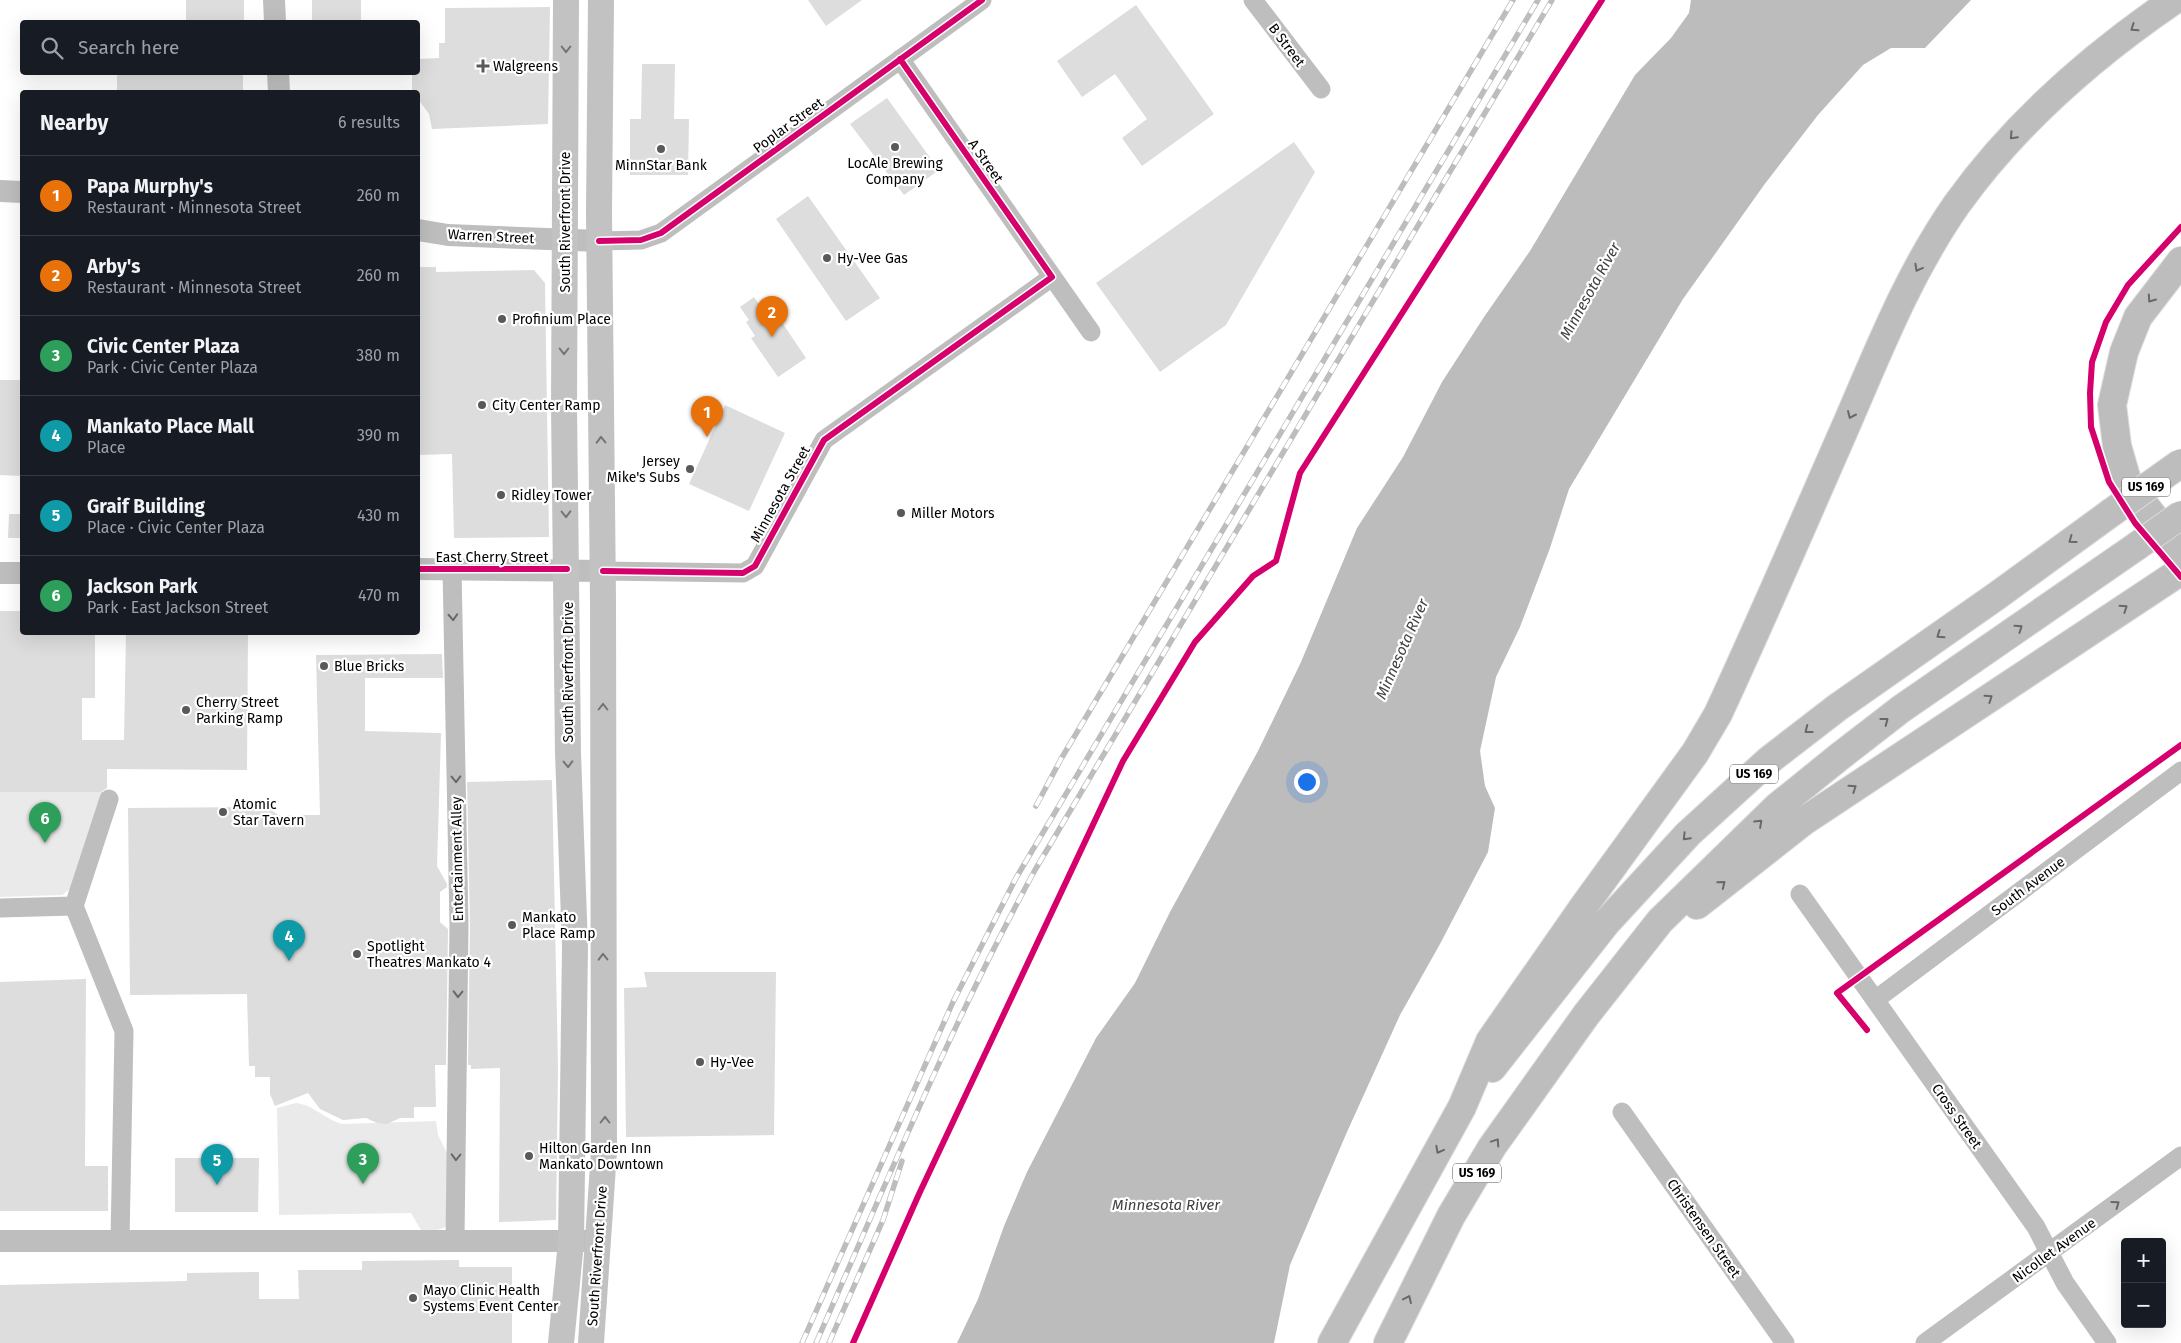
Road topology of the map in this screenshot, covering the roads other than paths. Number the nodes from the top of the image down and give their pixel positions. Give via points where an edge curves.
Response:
1 (274, 0) edge
2 (566, 0) edge
3 (601, 0) edge
4 (982, 0) edge
5 (1252, 0) edge
6 (2174, 0) edge
7 (275, 20) edge
8 (900, 59) junction
9 (278, 75) edge
10 (279, 90) edge
11 (1320, 90) dead end
12 (0, 191) edge
13 (20, 192) edge
14 (420, 230) edge
15 (565, 240) junction
16 (599, 241) junction
17 (2181, 261) edge
18 (1052, 277) junction
19 (1091, 332) dead end
20 (2124, 352) junction
21 (2181, 463) edge
22 (2181, 515) edge
23 (2181, 522) edge
24 (2181, 552) edge
25 (452, 568) junction
26 (420, 569) edge
27 (567, 569) junction
28 (603, 571) junction
29 (0, 573) edge
30 (20, 573) edge
31 (2174, 575) edge
32 (2181, 771) edge
33 (109, 799) dead end
34 (1800, 894) dead end
35 (74, 906) junction
36 (0, 908) edge
37 (1875, 1000) junction
38 (1586, 1015) junction
39 (1462, 1107) junction
40 (1622, 1112) dead end
41 (2181, 1156) edge
42 (455, 1240) junction
43 (0, 1241) edge
44 (120, 1241) junction
45 (600, 1241) junction
46 (571, 1242) junction
47 (1386, 1248) junction
48 (2048, 1254) junction
49 (561, 1343) edge
50 (591, 1343) edge
51 (1332, 1343) edge
52 (1346, 1343) edge
53 (1388, 1343) edge
54 (1785, 1343) edge
55 (1926, 1343) edge
56 (2107, 1343) edge

1 - 7 street
2 -> 15 main road, South Riverfront Drive
3 - 16 main road, South Riverfront Drive
4 - 8 street, Poplar Street
5 - 11 street, B Street
6 -> 39 highway via 2121,36 2037,111 1994,157 1957,205 1903,294 1718,714 1695,753 1490,1040
8 - 16 street, Poplar Street via 661,233 642,240
8 - 18 street, A Street
9 - 10 street
12 - 13 street
14 - 15 street, Warren Street via 448,235
15 - 16 street, Poplar Street
15 -> 27 main road, South Riverfront Drive
28 -> 16 main road, South Riverfront Drive
17 -> 20 highway via 2138,317
18 - 19 street, A Street
18 - 28 street, Minnesota Street via 824,440 755,566 742,573
20 - 23 highway via 2124,405 2131,443 2142,472
20 - 24 highway via 2112,405 2116,446 2128,484
21 -> 39 highway, US 169, bridge via 1838,707 1768,761 1688,834 1606,923
38 -> 22 highway, US 169, bridge via 1660,920 1777,807 1901,710
25 - 26 street, East Cherry Street
25 - 27 street, East Cherry Street
25 -> 42 street, Entertainment Alley via 458,925
27 - 28 street, Minnesota Street
27 -> 46 main road, South Riverfront Drive via 568,753 575,946
45 -> 28 main road, South Riverfront Drive via 604,1151
29 - 30 street
38 -> 31 highway via 1690,911 1804,821
32 - 37 street, South Avenue
33 - 35 street
34 - 37 street, Cross Street
35 - 36 street
35 - 44 street via 124,1031
37 - 48 street, Cross Street via 2036,1227
53 -> 38 highway, US 169 via 1451,1216 1492,1147
39 -> 47 highway, US 169
40 - 54 street, Christensen Street
48 -> 41 street, Nicollet Avenue
42 - 44 street
42 - 46 street
43 - 44 street
45 - 46 street
45 - 50 main road, South Riverfront Drive
46 - 49 main road, South Riverfront Drive
47 - 51 highway
47 - 52 highway, US 169
48 - 55 street, Nicollet Avenue
48 - 56 street, Cross Street

